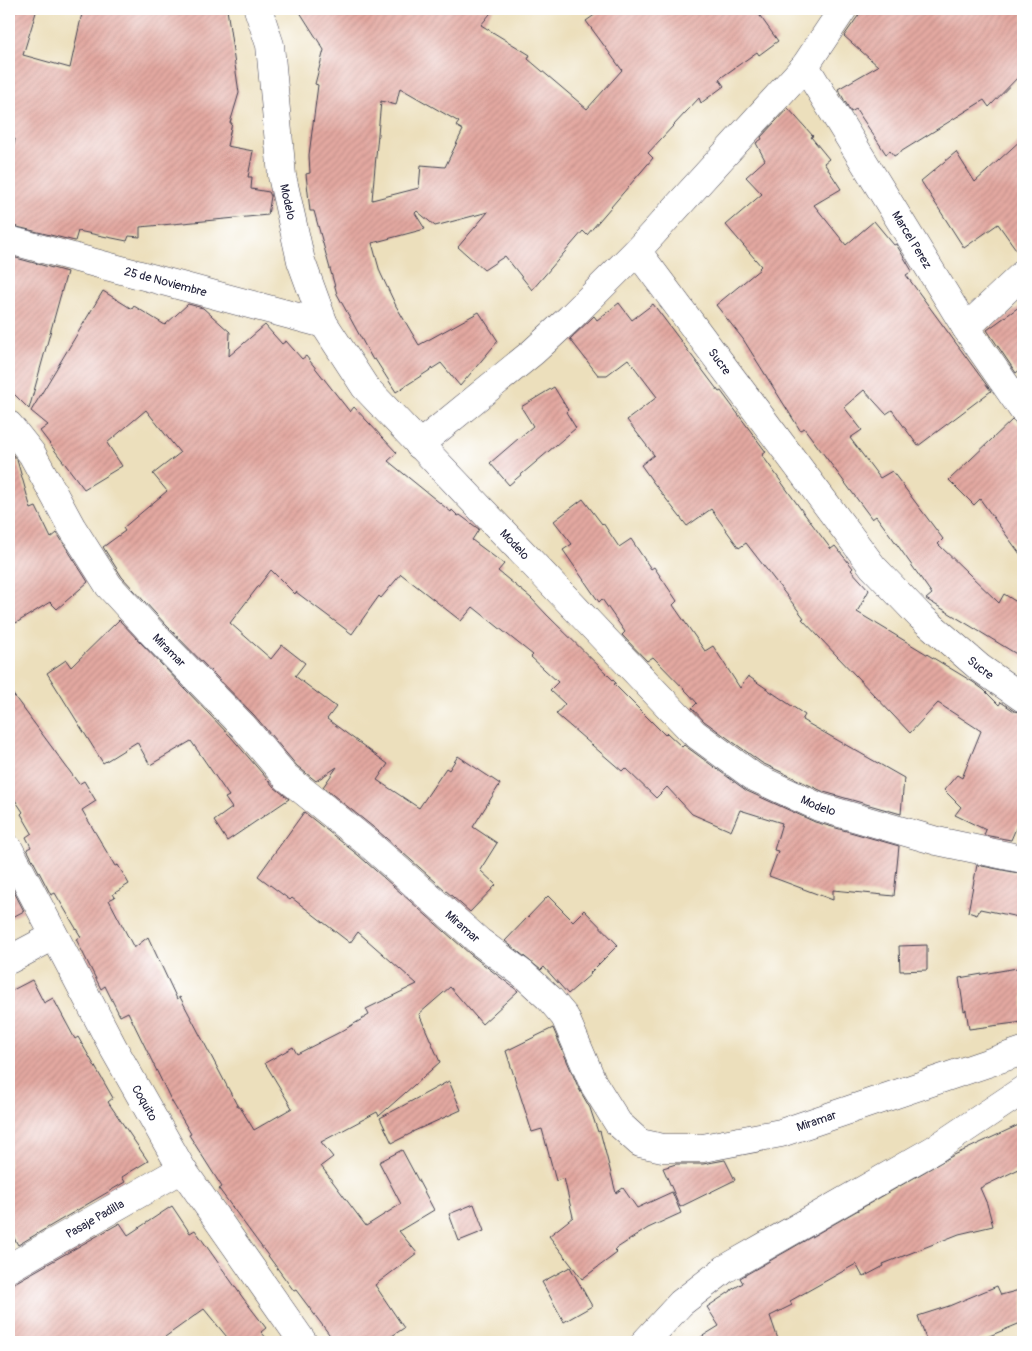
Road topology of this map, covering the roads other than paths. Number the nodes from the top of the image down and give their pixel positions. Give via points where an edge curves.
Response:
1 (258, 9) edge
2 (843, 9) edge
3 (805, 66) junction
4 (9, 240) edge
5 (637, 251) junction
6 (1023, 274) edge
7 (324, 324) junction
8 (966, 328) junction
9 (1023, 410) edge
10 (9, 425) edge
11 (419, 444) junction
12 (1023, 698) edge
13 (9, 849) edge
14 (1023, 859) edge
15 (54, 936) junction
16 (9, 960) edge
17 (1023, 1051) edge
18 (1023, 1090) edge
19 (182, 1169) junction
20 (9, 1268) edge
21 (302, 1342) edge
22 (645, 1342) edge

1 - 7 street, Modelo via 270,45 282,176 301,261
2 - 3 street
3 - 5 street
3 - 8 street, Marcel Perez
4 - 7 street, 25 de Noviembre
5 - 11 street via 532,352
5 - 12 street, Sucre via 873,567 920,616 980,668
6 - 8 street
7 - 11 street, Modelo via 365,387
8 - 9 street, Marcel Perez
10 - 17 street, Miramar via 32,454 108,586 243,726 286,777 549,998 565,1017 594,1083 618,1123 640,1143 663,1148 703,1148 781,1133
11 - 14 street, Modelo via 694,733 754,777 828,809 937,841
13 - 15 street, Coquito
15 - 16 street
15 - 19 street, Coquito
18 - 22 street via 935,1149 725,1269 681,1303
19 - 20 street, Pasaje Padilla
19 - 21 street, Coquito

